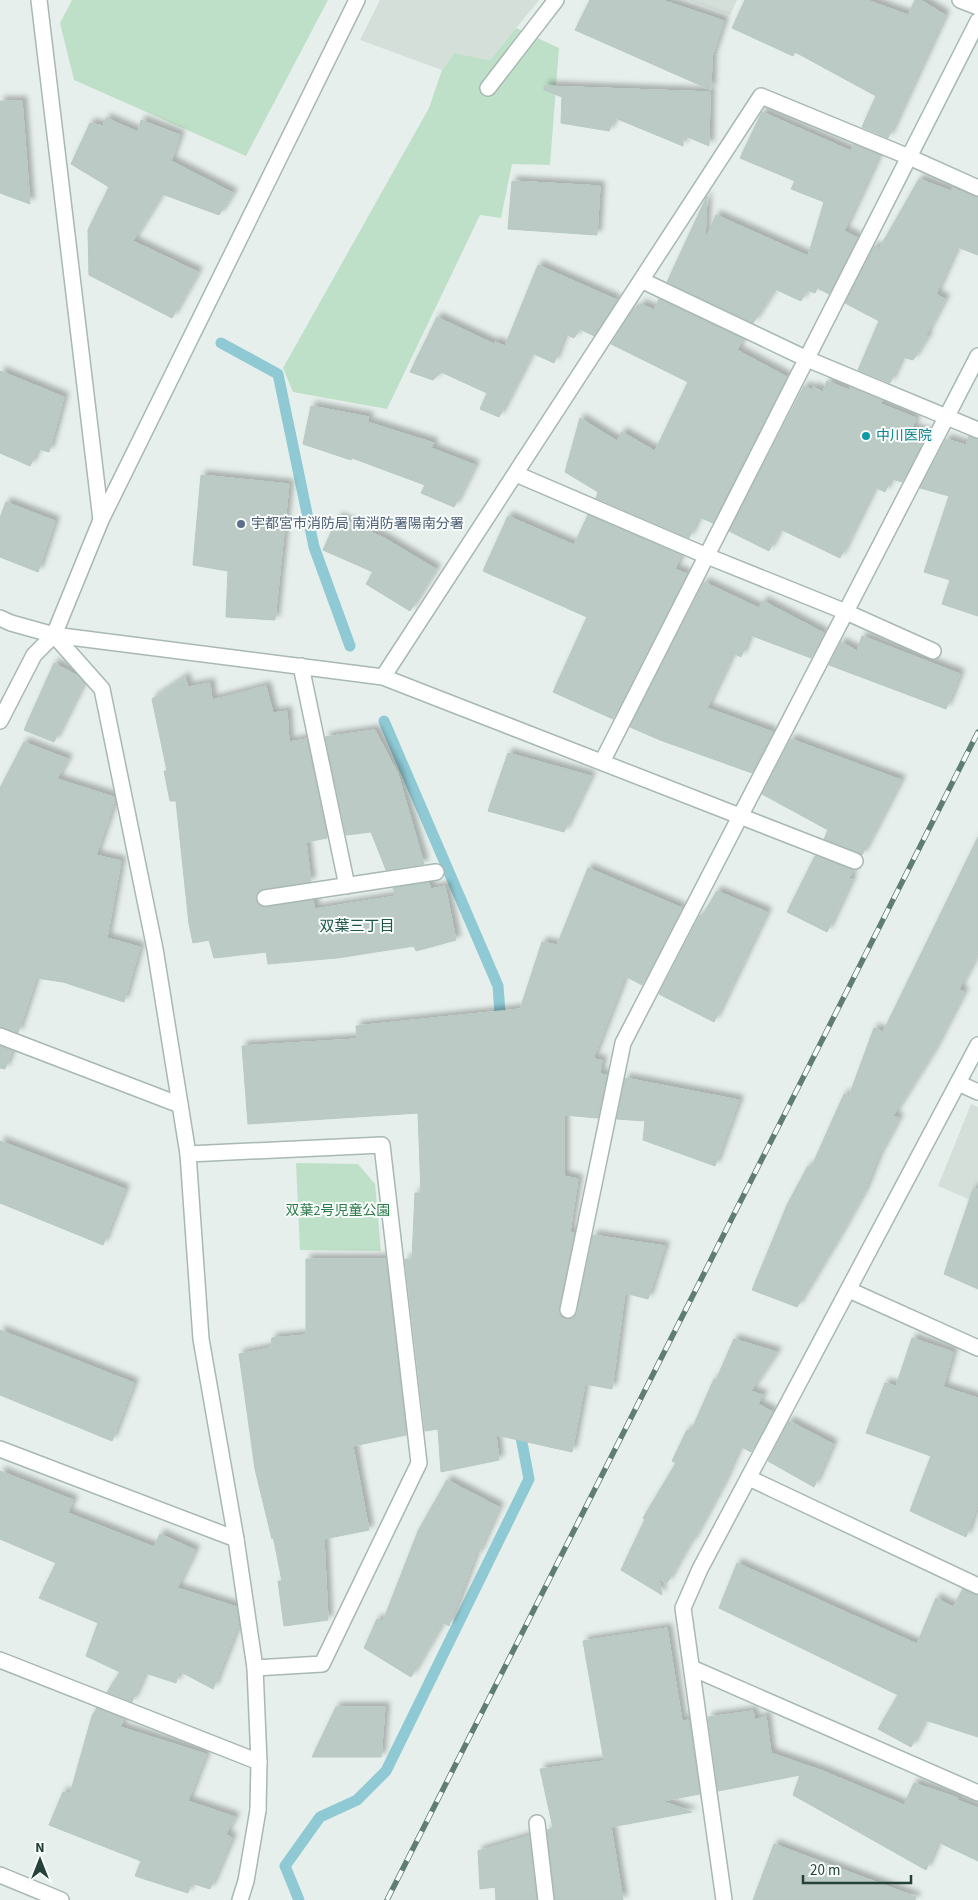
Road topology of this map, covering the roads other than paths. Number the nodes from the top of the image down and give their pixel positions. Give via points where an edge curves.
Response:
1 (39, 0) edge
2 (357, 0) edge
3 (556, 0) edge
4 (960, 0) edge
5 (978, 7) edge
6 (978, 21) edge
7 (488, 88) dead end
8 (909, 157) junction
9 (978, 188) edge
10 (641, 280) junction
11 (978, 356) edge
12 (807, 359) junction
13 (946, 417) junction
14 (978, 430) edge
15 (516, 474) junction
16 (101, 520) junction
17 (707, 556) junction
18 (846, 612) junction
19 (0, 618) edge
20 (54, 635) junction
21 (933, 651) dead end
22 (301, 666) junction
23 (383, 677) junction
24 (0, 721) edge
25 (602, 762) junction
26 (740, 816) junction
27 (856, 861) dead end
28 (436, 872) dead end
29 (347, 886) junction
30 (265, 898) dead end
31 (0, 1036) edge
32 (978, 1045) edge
33 (958, 1083) junction
34 (978, 1092) edge
35 (180, 1105) junction
36 (188, 1154) junction
37 (849, 1290) junction
38 (568, 1310) dead end
39 (978, 1348) edge
40 (0, 1449) edge
41 (749, 1478) junction
42 (236, 1540) junction
43 (978, 1586) edge
44 (0, 1660) edge
45 (255, 1668) junction
46 (692, 1668) junction
47 (259, 1762) junction
48 (978, 1793) edge
49 (536, 1823) dead end
50 (0, 1875) edge
51 (62, 1900) edge
52 (240, 1900) edge
53 (546, 1900) edge
54 (724, 1900) edge

1 - 16 street
2 - 16 street
3 - 7 street
4 - 5 street
6 - 8 street
8 - 9 street
8 - 10 street via 761,96
8 - 12 street
10 - 12 street
10 - 15 street
11 - 13 street
12 - 13 street
12 - 17 street
13 - 14 street
13 - 18 street
15 - 17 street
15 - 23 street
16 - 20 street
17 - 18 street
17 - 25 street
18 - 21 street
18 - 26 street
19 - 20 street
20 - 22 street
20 - 24 street via 34,655
20 - 35 street via 102,688 155,949
22 - 23 street
22 - 29 street
23 - 25 street
25 - 26 street
26 - 27 street
26 - 38 street via 622,1043
28 - 29 street
29 - 30 street
31 - 35 street
32 - 33 street
33 - 34 street
33 - 37 street
35 - 36 street
36 - 42 street via 201,1340
36 - 45 street via 382,1145 419,1463 322,1664
37 - 39 street
37 - 41 street
40 - 42 street
41 - 43 street
41 - 46 street via 683,1608
42 - 45 street
44 - 47 street
45 - 47 street
46 - 48 street
46 - 54 street
47 - 52 street via 258,1810
49 - 53 street
50 - 51 street

